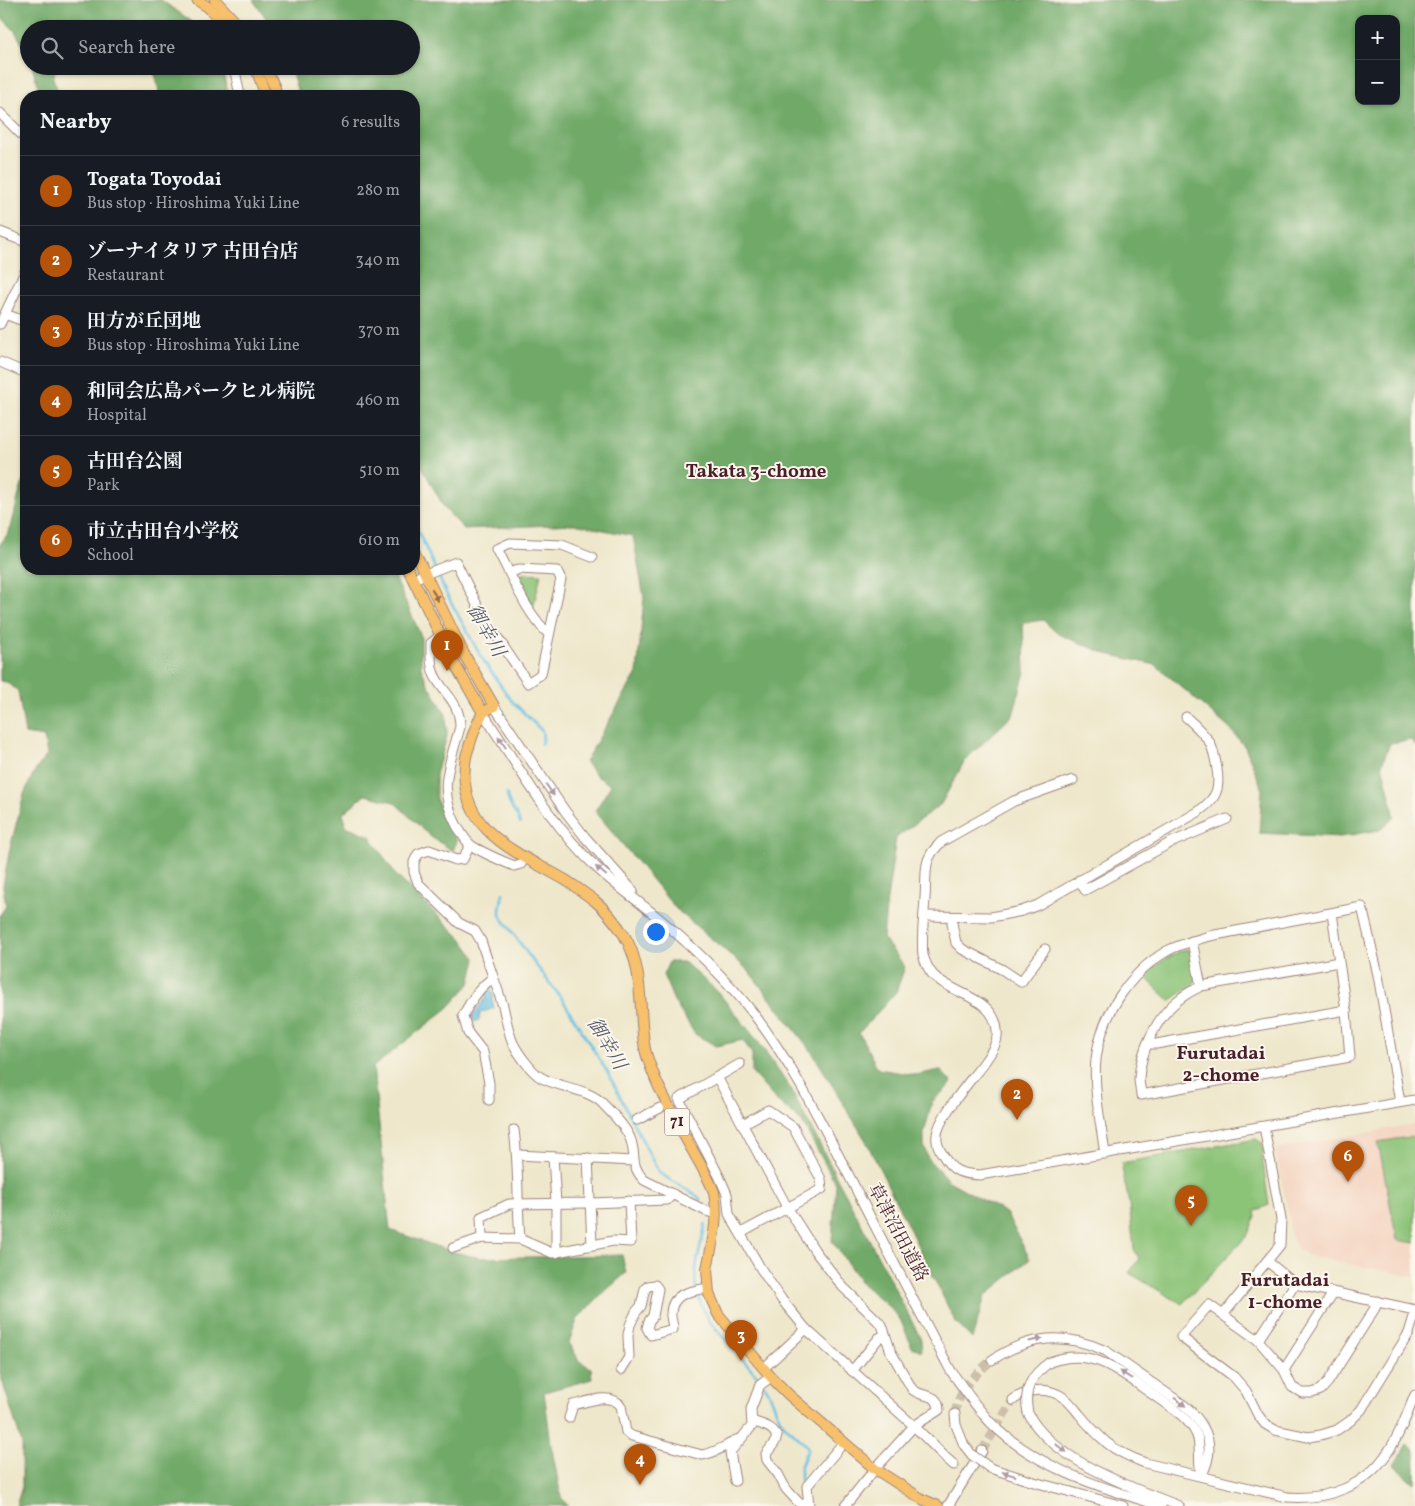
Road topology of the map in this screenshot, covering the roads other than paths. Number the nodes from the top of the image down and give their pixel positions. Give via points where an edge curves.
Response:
1 (197, 0) edge
2 (215, 0) edge
3 (220, 20) edge
4 (234, 20) edge
5 (236, 75) edge
6 (258, 75) edge
7 (269, 75) edge
8 (239, 90) edge
9 (264, 90) edge
10 (276, 90) edge
11 (0, 113) edge
12 (20, 133) edge
13 (0, 232) edge
14 (20, 240) edge
15 (20, 288) edge
16 (5, 314) junction
17 (20, 320) edge
18 (0, 324) edge
19 (0, 362) edge
20 (20, 370) edge
21 (592, 557) dead end
22 (420, 565) edge
23 (510, 573) junction
24 (424, 574) junction
25 (411, 575) edge
26 (413, 579) junction
27 (549, 634) junction
28 (440, 636) junction
29 (494, 706) junction
30 (483, 713) junction
31 (1186, 717) dead end
32 (1073, 780) dead end
33 (1227, 819) dead end
34 (470, 845) junction
35 (524, 859) junction
36 (1079, 880) junction
37 (652, 913) junction
38 (1332, 913) junction
39 (924, 916) junction
40 (953, 917) junction
41 (1192, 941) junction
42 (1045, 949) dead end
43 (1339, 962) junction
44 (493, 978) junction
45 (1201, 986) junction
46 (1346, 1010) junction
47 (1148, 1044) junction
48 (740, 1064) dead end
49 (717, 1077) junction
50 (489, 1100) dead end
51 (1415, 1100) edge
52 (1400, 1102) junction
53 (660, 1108) dead end
54 (637, 1120) dead end
55 (743, 1124) junction
56 (1264, 1126) junction
57 (514, 1130) dead end
58 (1105, 1154) junction
59 (518, 1155) junction
60 (553, 1157) junction
61 (588, 1158) junction
62 (633, 1161) junction
63 (673, 1194) junction
64 (629, 1201) junction
65 (517, 1203) junction
66 (556, 1203) junction
67 (591, 1203) junction
68 (787, 1207) junction
69 (716, 1214) junction
70 (740, 1233) junction
71 (482, 1238) junction
72 (520, 1239) junction
73 (592, 1244) junction
74 (453, 1248) dead end
75 (556, 1253) junction
76 (1267, 1261) junction
77 (1295, 1284) junction
78 (708, 1288) junction
79 (1333, 1292) junction
80 (1377, 1301) junction
81 (1415, 1311) edge
82 (1223, 1315) junction
83 (806, 1329) junction
84 (885, 1335) junction
85 (1258, 1340) junction
86 (992, 1360) tunnel mouth
87 (764, 1368) junction
88 (621, 1370) dead end
89 (1284, 1370) junction
90 (852, 1371) junction
91 (771, 1377) junction
92 (1415, 1395) edge
93 (1013, 1400) tunnel mouth
94 (956, 1414) tunnel mouth
95 (569, 1418) dead end
96 (753, 1421) junction
97 (914, 1426) junction
98 (741, 1439) junction
99 (844, 1442) junction
100 (982, 1451) tunnel mouth
101 (954, 1465) dead end
102 (875, 1469) junction
103 (1200, 1476) junction
104 (735, 1481) dead end
105 (809, 1505) edge
106 (845, 1506) edge
107 (938, 1506) edge
108 (948, 1506) edge
109 (1123, 1506) edge
110 (1161, 1506) edge
111 (1179, 1506) edge

1 - 3 main road
2 - 4 main road
5 - 8 street
6 - 9 main road
7 - 10 main road
11 - 12 street
13 - 14 street
15 - 16 street
16 - 17 street
16 - 18 street
19 - 20 street
21 - 23 street via 562,545 510,543 498,549
22 - 24 main road
23 - 27 street via 529,610
23 - 27 street via 518,569 557,571 562,579
24 - 26 street
24 - 27 street via 456,562 481,613 528,682 541,674
24 -> 29 main road
25 - 26 main road
26 - 28 main road
28 - 30 main road
28 - 34 street via 430,643 432,667 436,678 453,700 460,720 446,774 446,794 452,815
29 - 30 main road
29 -> 37 street via 565,811
30 - 35 main road, 71 via 466,754 466,789 483,826
37 -> 30 street via 575,845
31 - 36 street via 1210,744 1217,768 1216,792 1210,802
32 - 39 street via 1014,801 941,842 927,865
33 - 36 street via 1170,843 1085,890
34 - 35 street via 514,866
34 - 44 street via 464,859 456,860 429,850 418,854 414,872 418,883 460,923 475,931
35 - 69 main road, 71 via 566,881 596,902 625,936 638,974 645,1051 668,1105 712,1186
36 - 40 street via 1022,911 991,917
37 - 110 street, 草津沼田道路 via 726,982 776,1043 818,1116 951,1371 991,1422 1015,1444 1067,1474
38 - 41 street
38 - 43 street
38 - 52 street via 1362,907 1378,976
39 - 40 street
39 - 58 street via 924,955 928,968 941,982 988,1009 998,1031 992,1051 944,1116 937,1131 938,1146 947,1163 962,1174 980,1176
40 - 42 street via 956,943 962,949 996,965 1021,982
41 - 45 street
41 - 58 street via 1168,950 1151,962 1116,1003 1104,1027 1096,1076
43 - 45 street
43 - 46 street
44 - 50 street via 486,982 463,1016 468,1033 483,1052 490,1083
44 - 62 street via 512,1042 520,1055 539,1077 603,1103 629,1135
45 - 47 street via 1171,1007 1155,1028
46 - 47 street
46 - 47 street via 1350,1057 1141,1095 1139,1080
48 - 49 street
49 - 55 street
49 - 70 street via 677,1100 719,1176 727,1194 730,1214
51 - 52 street
52 - 56 street
53 - 54 street
55 - 68 street
55 - 68 street via 768,1110 793,1127 821,1179 822,1188
56 - 58 street
56 - 76 street via 1281,1218 1280,1245
57 - 59 street
59 - 60 street
59 - 65 street
60 - 61 street
60 - 66 street
61 - 62 street
61 - 67 street
62 - 63 street via 644,1180
63 - 64 street via 667,1200
63 - 69 street
64 - 67 street
64 - 73 street via 631,1242
65 - 66 street
65 - 71 street via 482,1217
65 - 72 street
66 - 67 street
66 - 75 street
67 - 73 street
68 - 70 street
68 - 84 street via 815,1251 843,1287 882,1324
69 - 78 main road, 71 via 707,1270
70 - 83 street via 782,1300
71 - 72 street
71 - 74 street
72 - 75 street
73 - 75 street
76 - 77 street
76 - 82 street
77 - 79 street
77 - 85 street
78 - 87 main road, 71 via 718,1314
78 - 88 street via 678,1296 670,1314 672,1329 651,1335 647,1328 653,1316 658,1289 655,1285 648,1286 642,1306 630,1325 629,1357
79 - 80 street
79 - 89 street
80 - 81 street
80 - 89 street via 1321,1390 1302,1393 1292,1387
81 - 82 street via 1409,1333 1360,1410 1337,1430 1308,1437 1275,1430 1265,1424 1234,1377 1181,1337 1209,1306
82 - 85 street
83 - 87 street
83 - 90 street
84 - 90 street
84 - 97 street via 912,1389 929,1395 939,1404 939,1410
85 - 89 street
86 -> 103 street via 1014,1347 1041,1339 1075,1340 1106,1351 1195,1414 1209,1443 1208,1465
87 - 91 main road, 71
90 - 97 street
91 - 96 street via 760,1385 751,1409
91 - 99 main road, 71
92 - 103 street via 1388,1453 1367,1475 1339,1491 1316,1498 1287,1497
93 - 103 street via 1029,1391 1058,1394 1109,1445 1126,1456
109 -> 94 street, bridge via 990,1468 964,1445 956,1425
95 - 98 street via 573,1405 605,1399 621,1406 626,1432 636,1438 702,1455
96 - 98 street
96 - 105 street via 774,1431 777,1436 766,1454 767,1460 786,1489 800,1504
97 - 101 street
97 - 102 street
98 - 104 street via 730,1452
99 - 102 main road, 71
99 - 105 street via 807,1486
100 - 108 street
102 - 106 street
102 - 107 main road, 71
103 -> 111 street, bridge via 1199,1441 1189,1422 1121,1371 1093,1359 1068,1357 1050,1362 1035,1375 1026,1396 1028,1413 1040,1432 1079,1461

